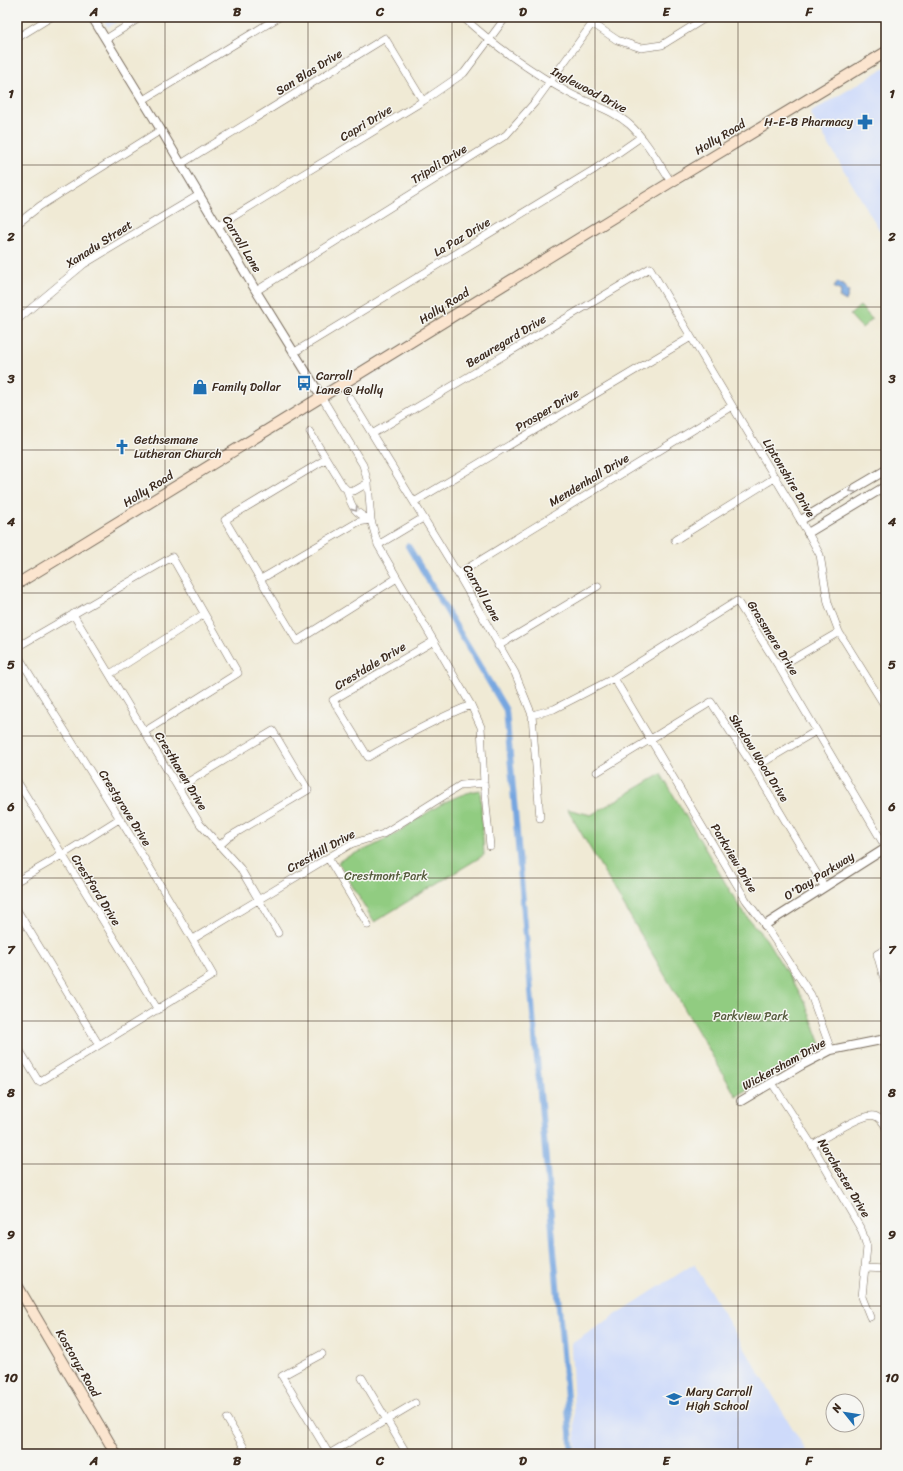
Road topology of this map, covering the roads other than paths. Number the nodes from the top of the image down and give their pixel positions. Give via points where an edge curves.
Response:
1 (51, 17) edge
2 (92, 17) edge
3 (141, 17) edge
4 (279, 17) edge
5 (463, 17) edge
6 (506, 17) edge
7 (707, 17) edge
8 (594, 20) edge
9 (17, 38) edge
10 (106, 39) junction
11 (490, 40) junction
12 (886, 52) edge
13 (550, 83) junction
14 (143, 100) junction
15 (423, 101) junction
16 (161, 130) junction
17 (641, 136) junction
18 (181, 164) junction
19 (670, 182) junction
20 (200, 195) junction
21 (17, 224) edge
22 (218, 226) junction
23 (650, 268) joint
24 (256, 290) junction
25 (17, 320) edge
26 (691, 337) junction
27 (294, 353) junction
28 (321, 396) junction
29 (350, 398) dead end
30 (732, 406) junction
31 (310, 432) dead end
32 (372, 434) junction
33 (326, 459) junction
34 (886, 470) edge
35 (776, 477) junction
36 (368, 484) junction
37 (886, 486) edge
38 (347, 490) junction
39 (414, 502) junction
40 (423, 518) junction
41 (371, 520) junction
42 (801, 520) junction
43 (808, 533) junction
44 (675, 540) dead end
45 (378, 544) junction
46 (458, 574) junction
47 (397, 578) junction
48 (261, 579) junction
49 (17, 584) edge
50 (598, 586) dead end
51 (73, 614) junction
52 (204, 614) junction
53 (839, 632) junction
54 (434, 641) junction
55 (498, 646) junction
56 (17, 647) edge
57 (17, 654) edge
58 (779, 667) junction
59 (110, 674) junction
60 (614, 678) junction
61 (471, 705) junction
62 (886, 708) edge
63 (532, 715) junction
64 (816, 731) junction
65 (144, 732) junction
66 (650, 740) junction
67 (754, 768) junction
68 (597, 772) dead end
69 (17, 781) edge
70 (484, 783) junction
71 (178, 788) junction
72 (540, 818) dead end
73 (119, 819) junction
74 (219, 846) junction
75 (490, 846) dead end
76 (886, 848) edge
77 (62, 856) junction
78 (328, 858) junction
79 (17, 881) edge
80 (824, 886) junction
81 (258, 900) junction
82 (17, 910) edge
83 (368, 925) dead end
84 (765, 925) junction
85 (278, 933) dead end
86 (193, 939) junction
87 (886, 949) edge
88 (886, 986) edge
89 (158, 1010) junction
90 (886, 1039) edge
91 (99, 1044) junction
92 (17, 1046) edge
93 (831, 1050) junction
94 (772, 1083) junction
95 (741, 1101) dead end
96 (886, 1128) edge
97 (812, 1145) junction
98 (866, 1268) junction
99 (886, 1269) edge
100 (17, 1285) edge
101 (870, 1317) dead end
102 (322, 1354) dead end
103 (362, 1378) dead end
104 (415, 1402) dead end
105 (227, 1419) dead end
106 (386, 1420) junction
107 (116, 1454) edge
108 (248, 1454) edge
109 (329, 1454) edge
110 (407, 1454) edge

1 - 9 street
2 - 10 street, Carroll Lane
3 - 10 street
4 - 14 street
5 - 11 street, Inglewood Drive
6 - 11 street, Capri Drive
7 - 8 street via 662,45 641,48 617,40
8 - 13 street, Tripoli Drive
10 - 14 street, Carroll Lane
11 - 13 street, Inglewood Drive
11 - 15 street, Capri Drive via 464,74
12 - 19 main road, Holly Road
13 - 17 street, Inglewood Drive via 615,114
13 - 24 street, Tripoli Drive via 506,135
14 - 16 street, Carroll Lane
15 - 18 street, San Blas Drive via 385,38
15 - 22 street, Capri Drive
16 - 18 street, Carroll Lane
16 - 21 street via 40,206
17 - 19 street, Inglewood Drive
17 - 27 street, La Paz Drive via 595,169
18 - 20 street, Carroll Lane
19 - 28 main road, Holly Road
20 - 22 street, Carroll Lane
20 - 25 street, Xanadu Street via 84,264
22 - 24 street, Carroll Lane
23 - 26 street, Liptonshire Drive
23 - 32 street, Beauregard Drive
24 - 27 street, Carroll Lane
26 - 30 street, Liptonshire Drive
26 - 39 street, Prosper Drive
27 - 28 street, Carroll Lane
28 - 36 street, Carroll Lane via 363,465
28 - 49 main road, Holly Road
29 - 32 street, Carroll Lane
30 - 35 street, Liptonshire Drive
30 - 46 street, Mendenhall Drive
31 - 33 street
32 - 39 street, Carroll Lane
33 - 38 street
33 - 48 street via 225,520
34 -> 42 street
35 - 42 street, Liptonshire Drive
35 - 44 street
36 - 38 street via 354,491
36 - 41 street, Carroll Lane
37 - 43 street
38 -> 41 street via 357,514
39 - 40 street, Carroll Lane
40 - 45 street
40 - 46 street, Carroll Lane
41 - 45 street, Carroll Lane
41 - 48 street via 358,522
42 - 43 street, Liptonshire Drive
43 - 53 street, Liptonshire Drive via 820,555 828,603
45 - 47 street, Carroll Lane
46 - 55 street, Carroll Lane
47 - 48 street via 297,641
47 - 54 street, Carroll Lane
50 - 55 street
51 - 52 street via 172,557
51 - 56 street
51 - 59 street, Cresthaven Drive
52 - 59 street
52 - 65 street via 238,673
53 - 58 street
53 - 62 street, Liptonshire Drive
54 - 61 street, Carroll Lane
54 - 61 street, Crestdale Drive via 333,700 368,758 445,715
55 - 63 street, Carroll Lane via 515,672
57 - 73 street, Crestgrove Drive
58 - 60 street, Grassmere Drive via 737,601
58 - 64 street, Grassmere Drive
59 - 65 street, Cresthaven Drive
60 - 63 street, Grassmere Drive via 554,709
60 - 66 street, Parkview Drive
61 - 70 street, Carroll Lane via 481,727
63 - 72 street, Carroll Lane
64 - 67 street
64 - 76 street, Grassmere Drive
65 - 71 street, Cresthaven Drive
66 - 67 street, Shadow Wood Drive via 712,702
66 - 68 street
66 - 84 street, Parkview Drive via 746,900
67 - 80 street, Shadow Wood Drive
69 - 77 street, Crestford Drive
70 - 75 street, Carroll Lane
70 - 78 street, Cresthill Drive via 461,785 383,834 351,844
71 - 74 street, Cresthaven Drive via 200,824
71 - 74 street via 273,731 308,790 229,837
73 - 77 street
73 - 86 street, Crestgrove Drive
74 - 81 street, Cresthaven Drive via 240,868
76 - 80 street, O'Day Parkway
77 - 79 street
77 - 89 street, Crestford Drive
78 - 81 street, Cresthill Drive
78 - 83 street
80 - 84 street, O'Day Parkway
81 - 85 street, Cresthaven Drive
81 - 86 street, Cresthill Drive
82 - 91 street
84 - 93 street, Parkview Drive via 811,995
86 - 89 street, Crestgrove Drive via 213,975
87 - 88 street via 877,954
89 - 91 street
90 - 93 street, Wickersham Drive
91 - 92 street via 39,1082
93 - 94 street, Wickersham Drive
94 - 95 street, Wickersham Drive
94 - 97 street, Norchester Drive
96 - 97 street via 875,1116 864,1116
97 - 98 street, Norchester Drive via 862,1231 867,1247
98 - 99 street
98 - 101 street, Norchester Drive via 862,1298
100 - 107 main road, Kostoryz Road
102 - 109 street via 282,1376
103 - 106 street
104 - 106 street
105 - 108 street
106 - 109 street
106 - 110 street

